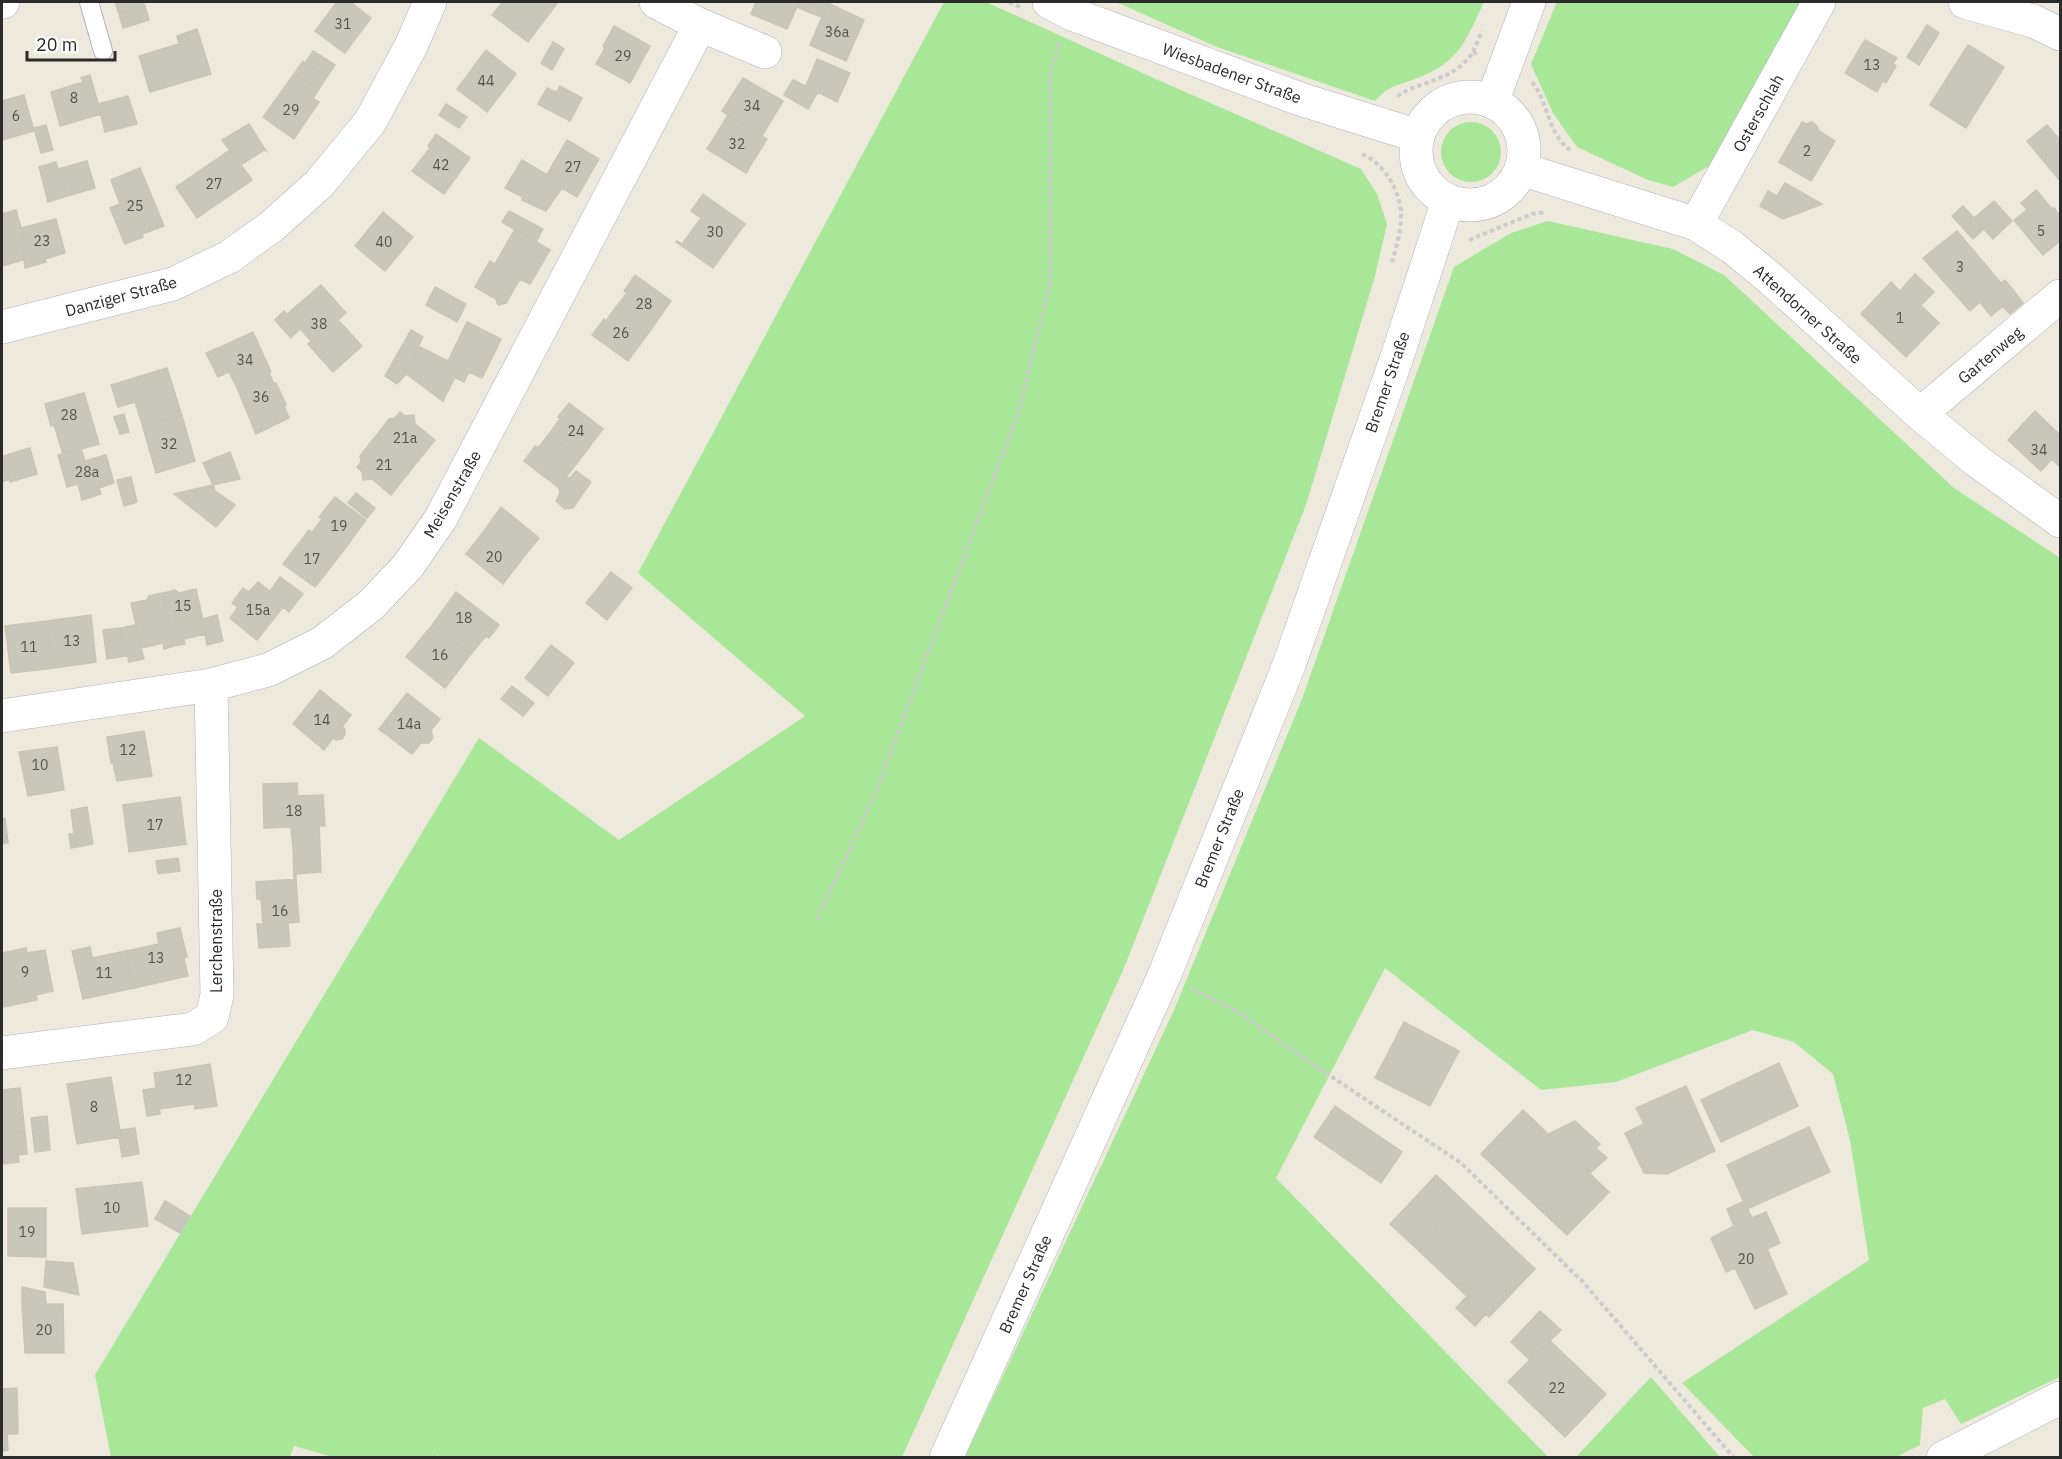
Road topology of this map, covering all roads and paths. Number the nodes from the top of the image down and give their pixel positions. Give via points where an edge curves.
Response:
1 (88, 2) edge
2 (430, 2) edge
3 (656, 2) edge
4 (1529, 2) edge
5 (1820, 2) edge
6 (1965, 2) edge
7 (1061, 8) edge
8 (700, 25) junction
9 (2061, 34) edge
10 (103, 51) dead end
11 (765, 52) dead end
12 (1504, 67) junction
13 (1492, 102) junction
14 (1382, 123) junction
15 (1418, 136) junction
16 (1577, 154) dead end
17 (1521, 170) junction
18 (1448, 201) junction
19 (1556, 212) dead end
20 (1696, 224) junction
21 (1466, 241) dead end
22 (1389, 272) dead end
23 (2061, 296) edge
24 (2, 327) edge
25 (1920, 414) junction
26 (2061, 521) edge
27 (211, 685) junction
28 (2, 716) edge
29 (816, 919) dead end
30 (1164, 976) junction
31 (2, 1053) edge
32 (2061, 1398) edge
33 (946, 1458) edge
34 (1734, 1458) edge
35 (1943, 1458) edge

1 - 10 lane
2 - 24 street, Danziger Straße via 370,122 319,184 272,226 229,257 172,284
3 - 8 street
4 - 12 street
5 - 20 street, Osterschlah
6 - 9 street via 2033,21
7 - 14 street, Wiesbadener Straße via 1300,99
7 - 29 path via 1065,30 1050,72 1050,284 1019,411 873,799
8 - 11 street
8 - 27 street, Meisenstraße via 441,518 408,566 371,605 322,643 268,670
12 - 13 street
12 - 14 path via 1473,52 1446,76 1398,94
12 - 16 path via 1534,83 1560,143
13 - 15 street via 1466,97 1441,105 1423,124
13 - 17 street via 1516,122 1524,154
14 - 15 street, Wiesbadener Straße
14 - 22 path via 1369,157 1386,172 1402,212
15 - 18 street via 1420,173 1427,185
17 - 18 street via 1504,194 1492,201 1462,206
17 - 20 street, Attendorner Straße
18 - 30 street, Bremer Straße via 1289,665
19 - 21 path via 1532,214
20 - 25 street, Attendorner Straße via 1771,279
23 - 25 street, Gartenweg
25 - 26 street, Attendorner Straße
27 - 28 street, Meisenstraße
27 - 31 street, Lerchenstraße via 218,995 212,1017 193,1029
30 - 33 street, Bremer Straße
30 - 34 path via 1238,1012 1461,1163 1583,1282
32 - 35 street

